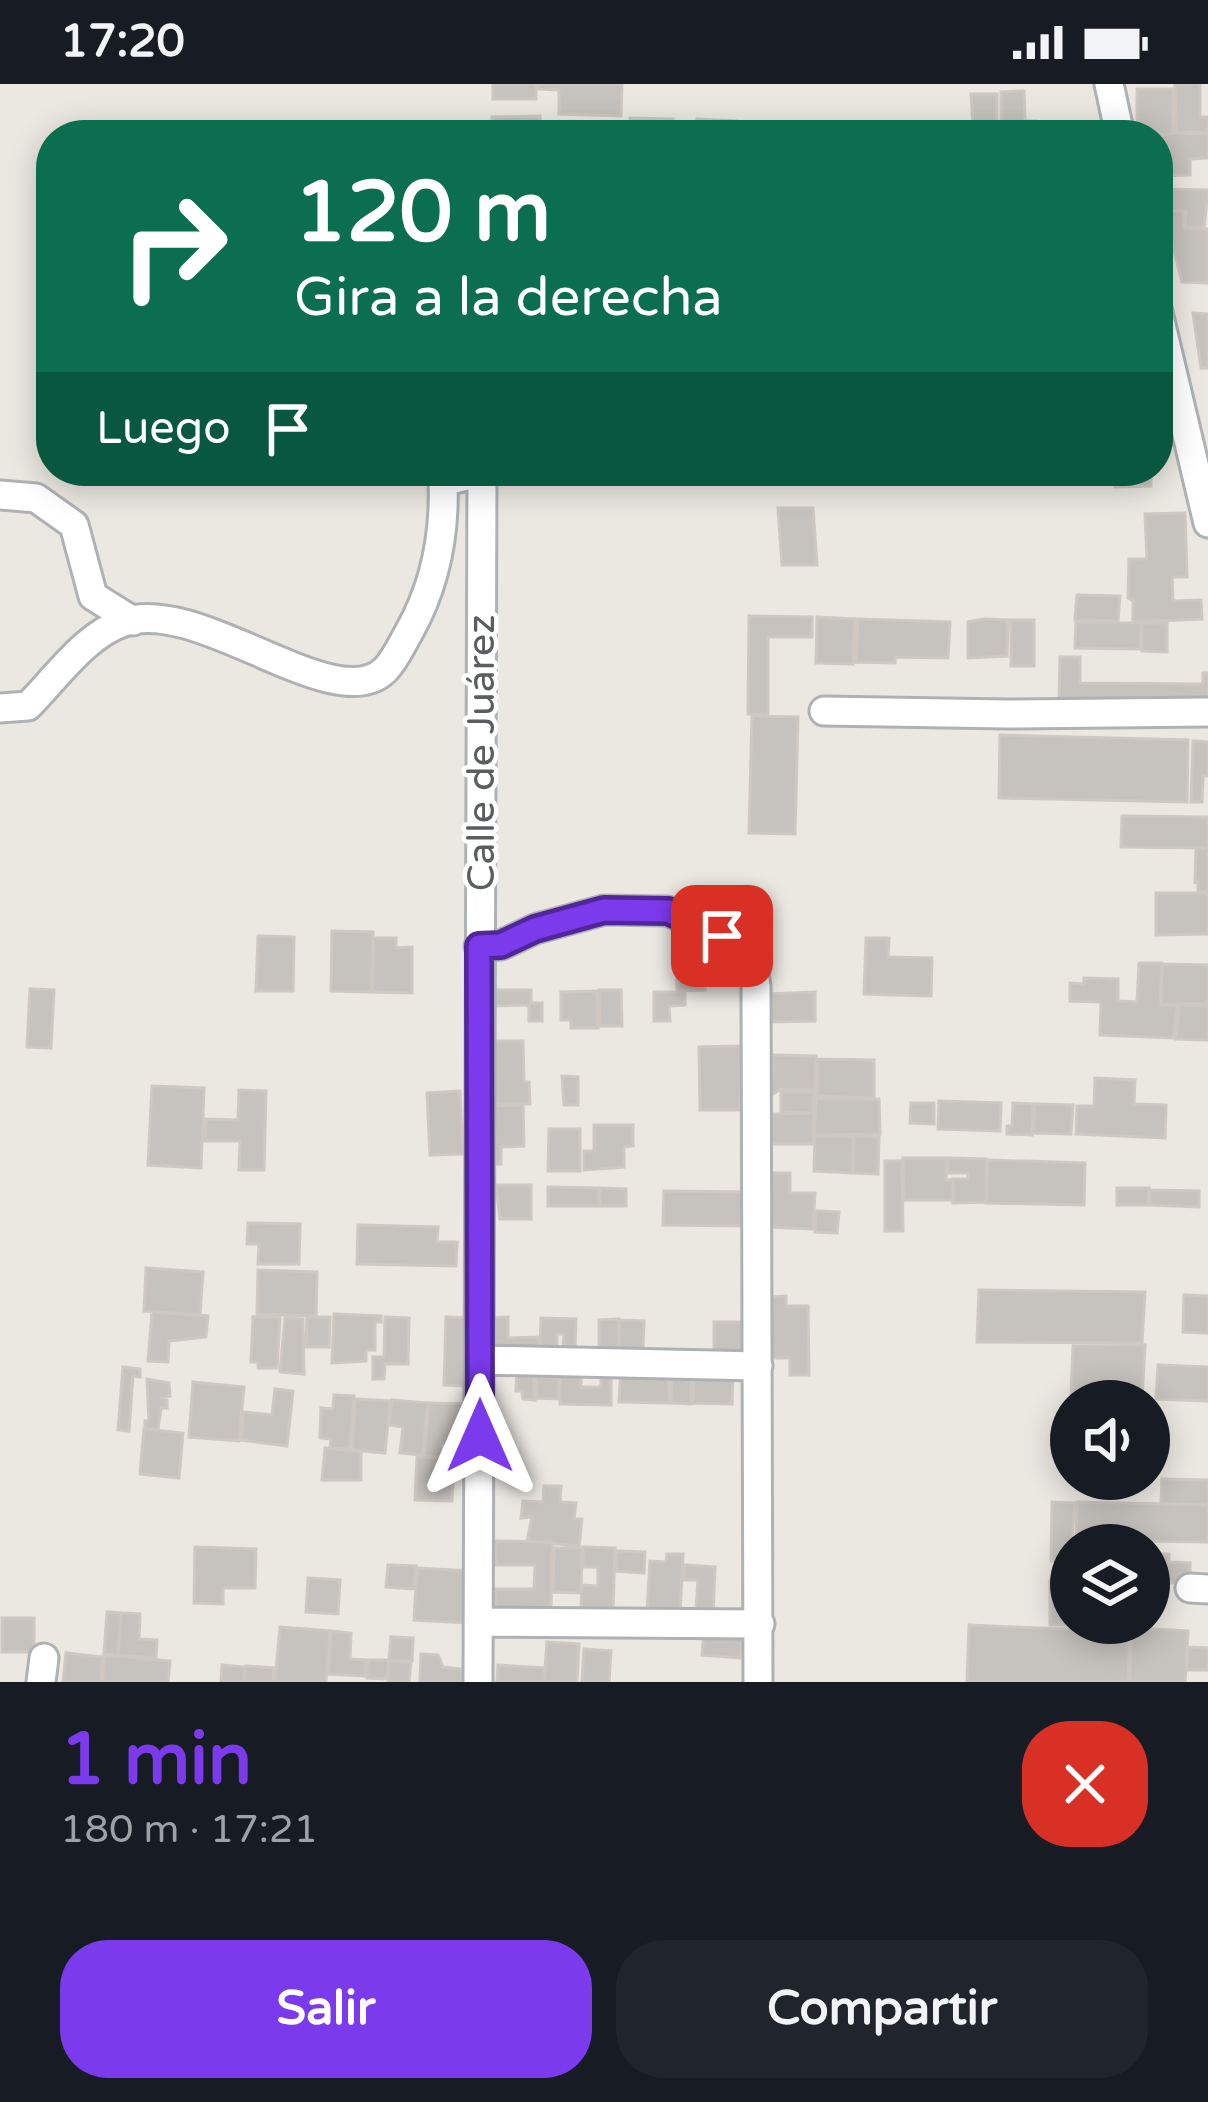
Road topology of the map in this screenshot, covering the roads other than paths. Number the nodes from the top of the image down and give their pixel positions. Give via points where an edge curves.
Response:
1 (1109, 84) edge
2 (1117, 120) edge
3 (1173, 360) edge
4 (1198, 441) edge
5 (443, 486) edge
6 (482, 486) edge
7 (0, 495) edge
8 (1208, 523) edge
9 (134, 621) junction
10 (0, 708) edge
11 (824, 711) dead end
12 (1208, 712) edge
13 (479, 946) junction
14 (481, 1360) junction
15 (758, 1366) junction
16 (480, 1622) junction
17 (760, 1624) junction
18 (478, 1682) edge
19 (758, 1682) edge

1 - 2 street
3 - 4 street
4 - 8 street
5 - 9 street via 444,519 422,609 383,673 334,681 192,624
6 - 13 street, Calle de Juárez
7 - 9 street via 36,498 74,525 93,596
9 - 10 street via 94,641 28,706
11 - 12 street
13 - 14 street, Calle de Juárez
13 - 15 street via 604,910 668,911 722,936 752,962
14 - 15 street
14 - 16 street, Calle de Juárez
15 - 17 street
16 - 17 street
16 - 18 street, Calle de Juárez
17 - 19 street

